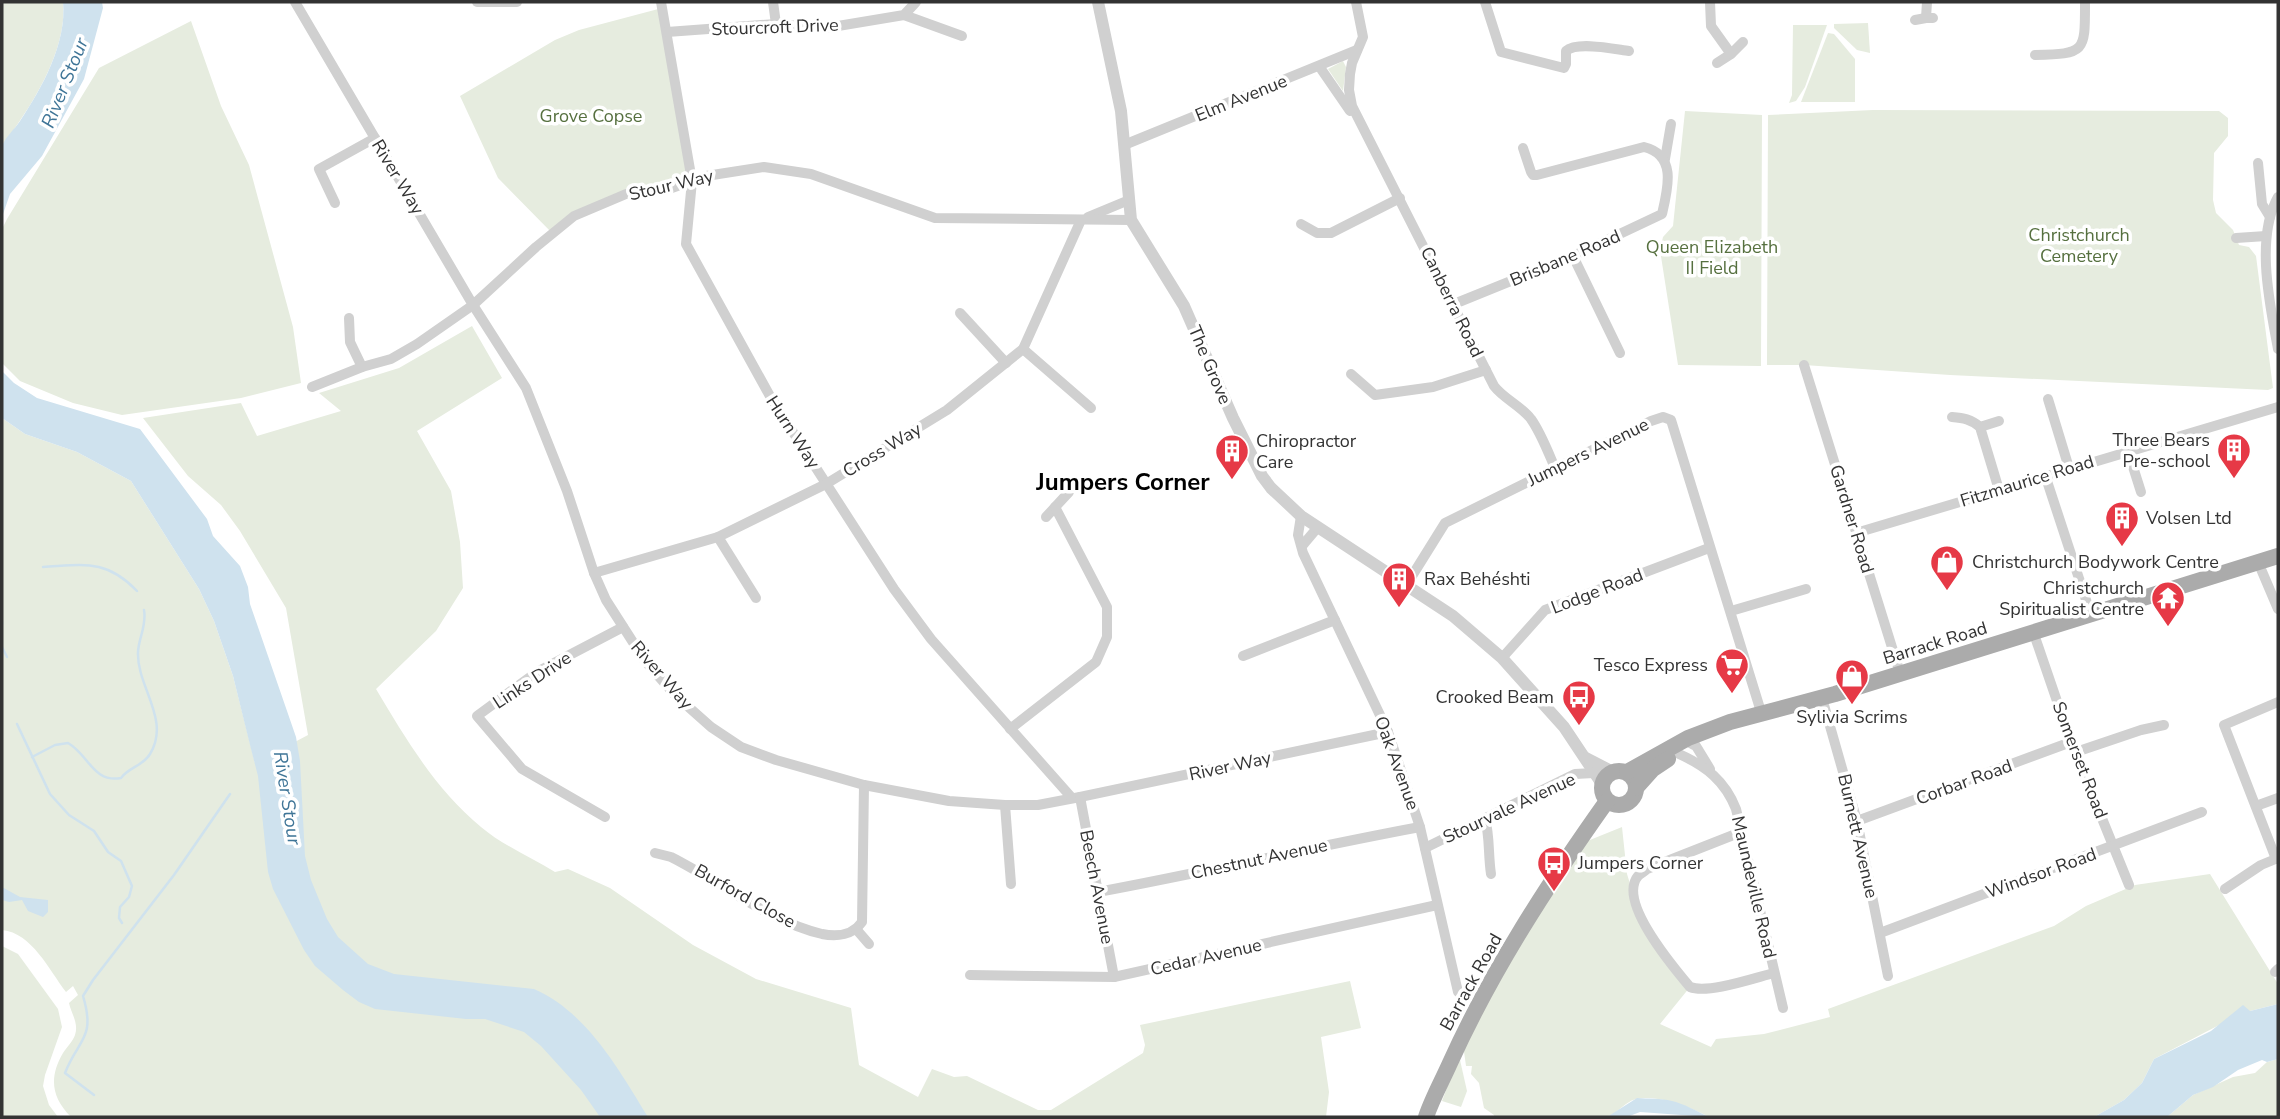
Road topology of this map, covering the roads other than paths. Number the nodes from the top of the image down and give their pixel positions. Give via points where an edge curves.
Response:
1 (295, 2) edge
2 (477, 2) edge
3 (517, 2) edge
4 (661, 2) edge
5 (774, 2) edge
6 (916, 2) edge
7 (1098, 2) edge
8 (1356, 2) edge
9 (1485, 2) edge
10 (1710, 2) edge
11 (1927, 2) edge
12 (2085, 2) edge
13 (904, 15) junction
14 (1925, 18) dead end
15 (776, 24) junction
16 (667, 32) junction
17 (962, 37) dead end
18 (1743, 42) dead end
19 (1357, 50) junction
20 (1629, 51) dead end
21 (1731, 54) junction
22 (2035, 55) dead end
23 (1717, 63) dead end
24 (1319, 66) junction
25 (1671, 124) dead end
26 (1360, 126) junction
27 (375, 138) junction
28 (1124, 145) junction
29 (1522, 148) dead end
30 (1665, 159) junction
31 (2258, 163) dead end
32 (692, 181) junction
33 (2278, 197) edge
34 (1400, 198) junction
35 (1129, 201) junction
36 (335, 203) dead end
37 (2270, 217) junction
38 (1081, 220) junction
39 (1131, 220) junction
40 (1301, 224) dead end
41 (2266, 236) junction
42 (2236, 238) dead end
43 (1573, 256) junction
44 (1454, 304) junction
45 (473, 305) junction
46 (960, 313) dead end
47 (349, 318) dead end
48 (1023, 349) junction
49 (2278, 349) edge
50 (1620, 354) dead end
51 (1006, 363) junction
52 (1804, 365) dead end
53 (362, 367) junction
54 (1486, 370) junction
55 (1351, 374) dead end
56 (312, 387) dead end
57 (2048, 400) dead end
58 (2278, 407) edge
59 (1091, 408) dead end
60 (1952, 417) dead end
61 (1999, 421) dead end
62 (1980, 427) junction
63 (2128, 451) junction
64 (1555, 468) junction
65 (2069, 468) junction
66 (2045, 475) junction
67 (826, 484) junction
68 (1999, 490) junction
69 (1069, 492) dead end
70 (2141, 492) dead end
71 (1055, 507) junction
72 (1301, 516) junction
73 (1046, 517) dead end
74 (1318, 527) junction
75 (1856, 533) junction
76 (718, 537) junction
77 (1302, 546) junction
78 (1710, 548) junction
79 (2278, 556) edge
80 (2258, 562) junction
81 (594, 573) junction
82 (1407, 584) junction
83 (1805, 589) dead end
84 (756, 598) dead end
85 (2278, 609) edge
86 (1731, 611) junction
87 (2091, 615) junction
88 (1335, 620) junction
89 (623, 627) junction
90 (2034, 634) junction
91 (1244, 656) dead end
92 (1502, 658) junction
93 (1900, 673) junction
94 (1822, 698) junction
95 (2278, 702) edge
96 (1762, 715) junction
97 (2164, 725) dead end
98 (1010, 729) junction
99 (1388, 732) junction
100 (2071, 742) junction
101 (1687, 746) junction
102 (2077, 752) junction
103 (1586, 758) junction
104 (1712, 773) junction
105 (1609, 775) junction
106 (864, 785) junction
107 (1636, 789) junction
108 (1076, 798) junction
109 (2278, 798) edge
110 (1607, 801) junction
111 (1005, 805) junction
112 (2256, 806) junction
113 (2202, 813) dead end
114 (605, 817) dead end
115 (1485, 818) junction
116 (1857, 821) junction
117 (1420, 827) junction
118 (1741, 832) junction
119 (2113, 846) junction
120 (1425, 848) junction
121 (655, 853) dead end
122 (2277, 858) edge
123 (1492, 874) dead end
124 (1012, 884) dead end
125 (2129, 885) dead end
126 (2225, 889) dead end
127 (1098, 892) junction
128 (1437, 905) junction
129 (856, 929) junction
130 (1881, 933) junction
131 (869, 944) dead end
132 (1774, 973) junction
133 (971, 975) dead end
134 (1888, 976) dead end
135 (1115, 977) junction
136 (1458, 992) dead end
137 (1783, 1008) dead end
138 (1426, 1117) edge

1 - 27 street, River Way
2 - 3 street
4 - 16 street, Hurn Way
5 - 15 street
6 - 13 street
7 - 28 street, The Grove
8 - 19 street, Canberra Road via 1363,37
9 - 20 street via 1501,52 1564,68 1569,47
10 - 21 street via 1711,26
11 - 14 street
12 - 22 street via 2080,49
13 - 15 street, Stourcroft Drive via 826,28
13 - 17 street
15 - 16 street, Stourcroft Drive
16 - 32 street, Hurn Way
18 - 21 street
19 - 24 street, Elm Avenue
19 - 26 street, Canberra Road via 1349,90
21 - 23 street
24 - 26 street, Canberra Road
24 - 28 street, Elm Avenue
25 - 30 street, Brisbane Road
26 - 34 street, Canberra Road
27 - 36 street via 319,169
27 - 45 street, River Way
28 - 35 street, The Grove
29 - 30 street via 1533,175 1644,147
30 - 43 street, Brisbane Road via 1662,214
31 - 37 street via 2262,204
32 - 38 street, Stour Way via 764,167 811,174 936,218
32 - 45 street, Stour Way via 666,190 626,194 574,216
32 - 67 street, Hurn Way via 686,244 771,398
33 - 37 street
34 - 40 street via 1331,233 1317,233
34 - 44 street, Canberra Road
35 - 38 street, Stour Way
35 - 39 street, The Grove
37 - 41 street
38 - 39 street, Stour Way
38 - 48 street, Cross Way
39 - 72 street, The Grove via 1184,306 1262,476
41 - 42 street
41 - 49 street
43 - 44 street, Brisbane Road
43 - 50 street
44 - 54 street, Canberra Road
45 - 53 street, Stour Way via 391,359
45 - 81 street, River Way via 526,388
46 - 51 street
47 - 53 street via 350,342
48 - 51 street, Cross Way
48 - 59 street
51 - 67 street, Cross Way via 947,410
52 - 75 street, Gardner Road
53 - 56 street, Stour Way
54 - 55 street via 1374,399
54 - 64 street, Canberra Road via 1501,396 1531,420
57 - 65 street
58 - 63 street, Fitzmaurice Road
60 - 62 street
61 - 62 street
62 - 68 street
63 - 65 street, Fitzmaurice Road
63 - 70 street
64 - 78 street, Jumpers Avenue via 1651,421 1671,420
64 - 82 street, Jumpers Avenue via 1445,523
65 - 66 street, Fitzmaurice Road
66 - 68 street, Fitzmaurice Road
66 - 87 street
67 - 76 street, Cross Way
67 - 98 street, Hurn Way via 931,639
68 - 75 street, Fitzmaurice Road
69 - 71 street
71 - 73 street
71 - 98 street via 1108,607 1107,637 1097,662
72 - 74 street, The Grove
72 - 77 street, Oak Avenue via 1298,535
74 - 77 street
74 - 82 street, The Grove
75 - 93 street, Gardner Road
76 - 81 street, Cross Way
76 - 84 street
77 - 88 street, Oak Avenue
78 - 86 street, Jumpers Avenue
78 - 92 street, Lodge Road via 1545,610
79 - 80 main road, Barrack Road
80 - 85 street
80 - 87 main road, Barrack Road
81 - 89 street, River Way
82 - 92 street, The Grove
83 - 86 street
86 - 96 street, Jumpers Avenue
87 - 90 main road, Barrack Road
88 - 91 street
88 - 99 street, Oak Avenue
89 - 106 street, River Way via 675,695 721,734 776,761
89 - 114 street, Links Drive via 537,672 477,716 522,769
90 - 93 main road, Barrack Road
90 - 100 street, Somerset Road
92 - 103 street, The Grove
93 - 94 main road, Barrack Road
94 - 96 main road, Barrack Road
94 - 116 street, Burnett Avenue
95 - 112 street via 2224,724
96 - 101 main road, Barrack Road
97 - 102 street
98 - 108 street, Hurn Way
99 - 108 street, River Way
99 - 117 street, Oak Avenue
100 - 102 street, Somerset Road
100 - 116 street, Corbar Road
101 - 104 street, Maundeville Road
101 - 104 street, Maundeville Road
101 - 105 main road, Barrack Road
101 - 107 main road, Barrack Road via 1653,769
102 - 119 street, Somerset Road
103 - 105 street, The Grove
103 - 105 street, The Grove
104 - 118 street, Maundeville Road via 1731,797
105 - 107 main road via 1634,779
105 - 110 main road
105 - 115 street, Stourvale Avenue via 1576,775
106 - 111 street, River Way via 949,801
106 - 129 street via 862,922
107 - 110 main road via 1626,804
108 - 111 street, River Way
108 - 127 street, Beech Avenue
109 - 112 street
110 - 138 main road, Barrack Road via 1500,964
111 - 124 street
112 - 122 street
113 - 119 street, Windsor Road
115 - 120 street, Stourvale Avenue
115 - 123 street
116 - 130 street, Burnett Avenue
117 - 120 street, Oak Avenue
117 - 127 street, Chestnut Avenue
118 - 132 street, Maundeville Road
118 - 132 street via 1647,869 1637,877 1636,901 1647,931 1690,986 1722,985
119 - 125 street, Somerset Road
119 - 130 street, Windsor Road
120 - 128 street, Oak Avenue
121 - 129 street, Burford Close via 671,857 798,926 833,935
122 - 126 street
127 - 135 street, Beech Avenue
128 - 135 street, Cedar Avenue
128 - 136 street, Oak Avenue
129 - 131 street
130 - 134 street, Burnett Avenue
132 - 137 street, Maundeville Road
133 - 135 street, Cedar Avenue

